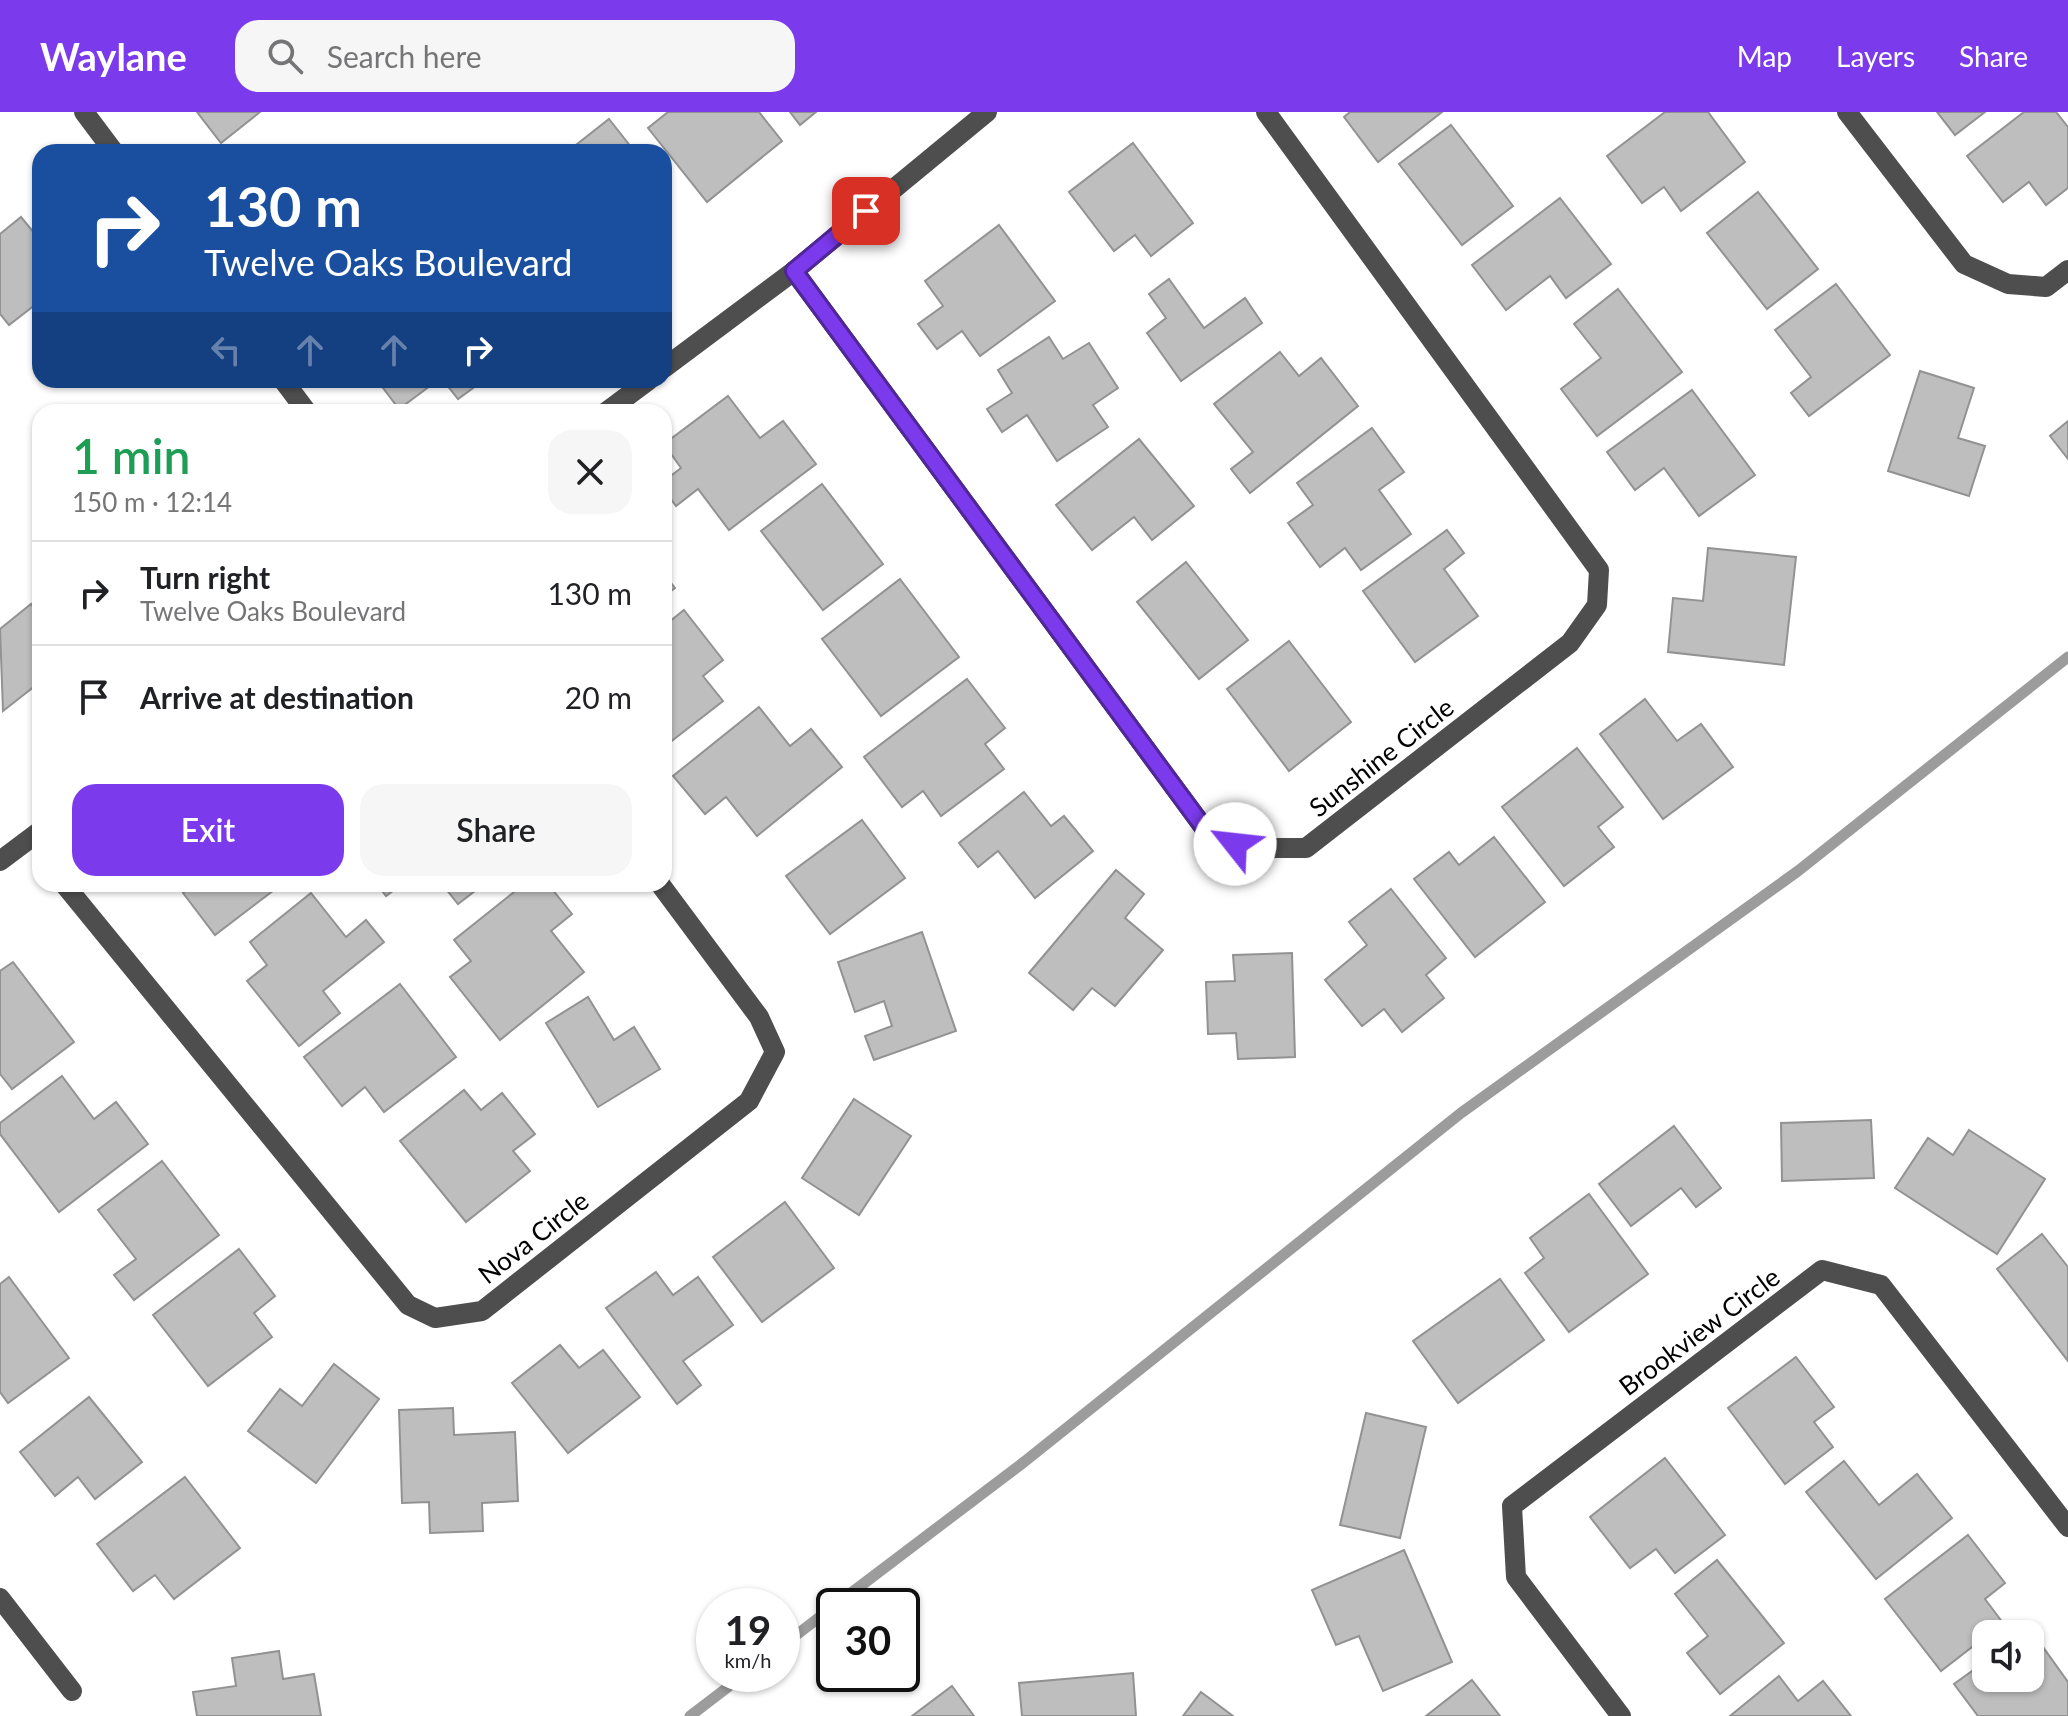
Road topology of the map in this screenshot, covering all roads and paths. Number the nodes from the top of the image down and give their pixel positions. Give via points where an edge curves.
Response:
1 (84, 112) edge
2 (987, 112) edge
3 (1266, 112) edge
4 (1847, 112) edge
5 (108, 144) edge
6 (2068, 270) edge
7 (794, 271) junction
8 (672, 362) edge
9 (638, 388) edge
10 (617, 404) edge
11 (32, 844) edge
12 (0, 861) edge
13 (71, 892) edge
14 (666, 892) edge
15 (2068, 1527) edge
16 (0, 1598) edge
17 (72, 1691) dead end
18 (1621, 1716) edge

1 - 5 street
2 - 7 street
3 - 7 street, Sunshine Circle via 1599,570 1597,605 1570,643 1306,848 1257,848 1213,840
4 - 6 street via 1964,264 2008,284 2046,287
7 - 8 street
9 - 10 street
11 - 12 street
13 - 14 street, Nova Circle via 408,1305 435,1318 482,1311 749,1101 775,1052 759,1017
15 - 18 street, Brookview Circle via 1881,1285 1822,1270 1512,1506 1516,1577
16 - 17 street

